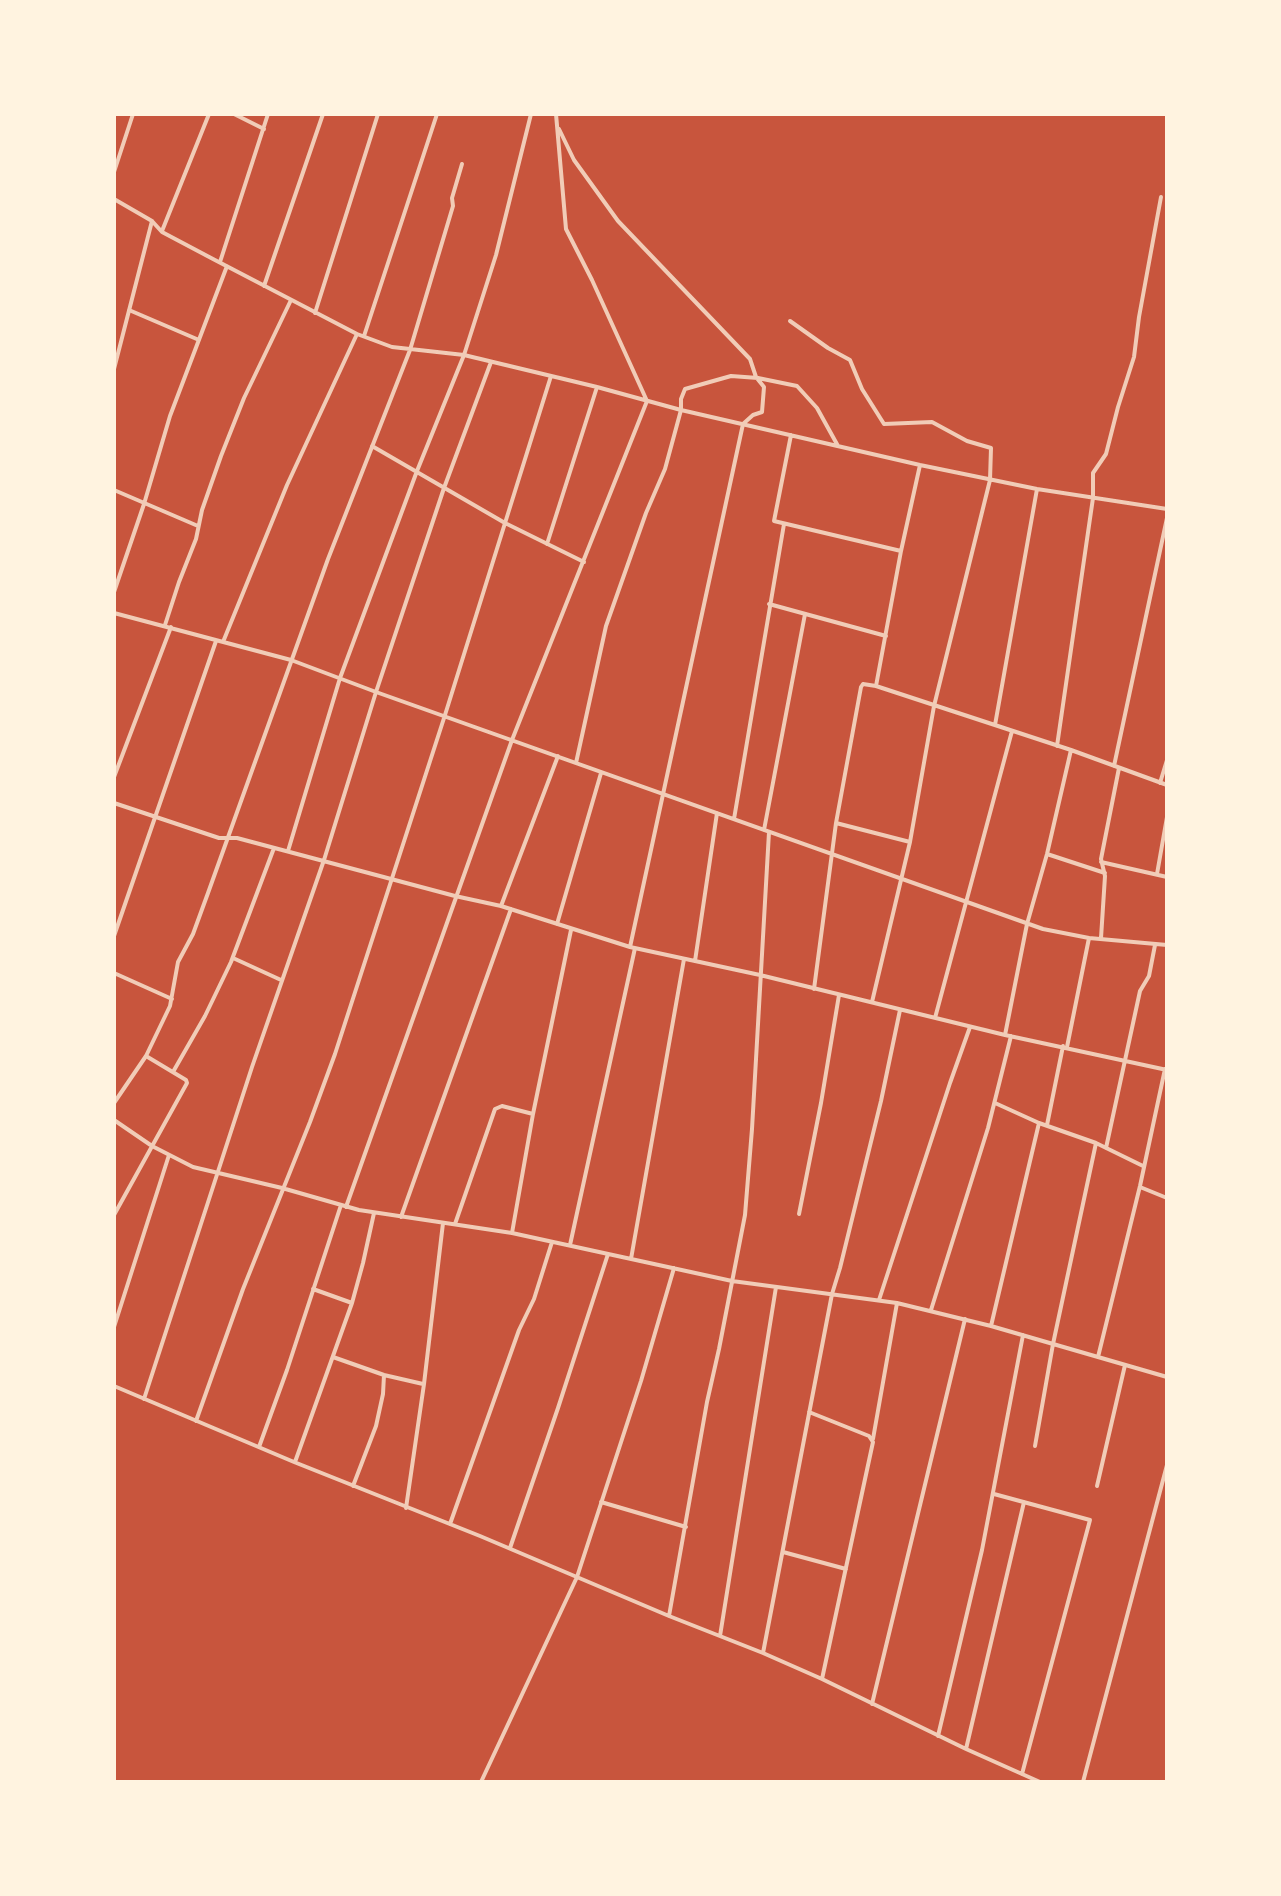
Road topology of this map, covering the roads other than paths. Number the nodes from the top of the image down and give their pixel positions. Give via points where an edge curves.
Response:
1 (133, 114) edge
2 (209, 114) edge
3 (234, 114) edge
4 (268, 114) edge
5 (323, 114) edge
6 (378, 114) edge
7 (437, 114) edge
8 (531, 114) edge
9 (556, 114) edge
10 (558, 126) junction
11 (264, 129) junction
12 (462, 164) dead end
13 (114, 172) edge
14 (1161, 197) dead end
15 (114, 199) edge
16 (152, 221) junction
17 (162, 232) junction
18 (220, 262) junction
19 (227, 266) junction
20 (264, 286) junction
21 (291, 300) junction
22 (129, 310) junction
23 (315, 313) junction
24 (790, 321) dead end
25 (357, 334) junction
26 (363, 337) junction
27 (199, 340) junction
28 (410, 350) junction
29 (464, 355) junction
30 (491, 362) junction
31 (114, 369) edge
32 (551, 376) junction
33 (756, 377) junction
34 (597, 387) junction
35 (647, 401) junction
36 (681, 410) junction
37 (743, 424) junction
38 (791, 435) junction
39 (372, 446) junction
40 (838, 446) junction
41 (920, 465) junction
42 (417, 471) junction
43 (990, 480) junction
44 (444, 488) junction
45 (1037, 489) junction
46 (114, 490) edge
47 (1093, 498) junction
48 (144, 504) junction
49 (1167, 509) edge
50 (1167, 518) edge
51 (505, 523) junction
52 (784, 524) junction
53 (198, 526) junction
54 (547, 544) junction
55 (901, 551) junction
56 (584, 562) junction
57 (114, 592) edge
58 (769, 604) junction
59 (114, 613) edge
60 (805, 614) junction
61 (164, 626) junction
62 (171, 627) junction
63 (886, 636) junction
64 (216, 641) junction
65 (223, 642) junction
66 (291, 660) junction
67 (340, 678) junction
68 (876, 686) junction
69 (376, 692) junction
70 (934, 706) junction
71 (445, 715) junction
72 (995, 725) junction
73 (1012, 731) junction
74 (512, 740) junction
75 (1057, 746) junction
76 (1071, 750) junction
77 (558, 756) junction
78 (1167, 760) edge
79 (576, 763) junction
80 (1117, 767) junction
81 (601, 772) junction
82 (114, 777) edge
83 (1160, 783) junction
84 (1167, 785) edge
85 (662, 794) junction
86 (114, 803) edge
87 (717, 813) junction
88 (1167, 817) edge
89 (155, 818) junction
90 (734, 819) junction
91 (836, 823) junction
92 (767, 831) junction
93 (228, 838) junction
94 (910, 842) junction
95 (274, 848) junction
96 (288, 851) junction
97 (833, 854) junction
98 (1047, 854) junction
99 (324, 860) junction
100 (1101, 862) junction
101 (1105, 873) junction
102 (1157, 874) junction
103 (1167, 877) edge
104 (902, 878) junction
105 (391, 879) junction
106 (455, 896) junction
107 (967, 901) junction
108 (501, 906) junction
109 (511, 909) junction
110 (557, 924) junction
111 (1027, 924) junction
112 (571, 930) junction
113 (114, 936) edge
114 (1089, 938) junction
115 (1101, 938) junction
116 (1155, 944) junction
117 (1167, 945) edge
118 (632, 948) junction
119 (233, 958) junction
120 (684, 959) junction
121 (695, 962) junction
122 (114, 973) edge
123 (760, 975) junction
124 (282, 980) junction
125 (814, 989) junction
126 (839, 995) junction
127 (172, 999) junction
128 (872, 1002) junction
129 (900, 1010) junction
130 (935, 1018) junction
131 (970, 1027) junction
132 (1008, 1036) junction
133 (1065, 1047) junction
134 (146, 1056) junction
135 (1124, 1061) junction
136 (1166, 1069) edge
137 (173, 1072) junction
138 (995, 1102) junction
139 (114, 1103) edge
140 (533, 1114) junction
141 (114, 1120) edge
142 (1039, 1123) junction
143 (1047, 1125) junction
144 (1096, 1143) junction
145 (152, 1146) junction
146 (1106, 1148) junction
147 (169, 1155) junction
148 (1143, 1166) junction
149 (218, 1173) junction
150 (1140, 1186) junction
151 (282, 1188) junction
152 (1167, 1198) edge
153 (343, 1206) junction
154 (374, 1213) junction
155 (799, 1214) dead end
156 (114, 1215) edge
157 (401, 1217) junction
158 (443, 1223) junction
159 (455, 1224) junction
160 (512, 1233) junction
161 (552, 1242) junction
162 (570, 1245) junction
163 (608, 1254) junction
164 (631, 1259) junction
165 (674, 1268) junction
166 (732, 1281) junction
167 (776, 1287) junction
168 (313, 1289) junction
169 (832, 1294) junction
170 (879, 1300) junction
171 (352, 1303) junction
172 (897, 1303) junction
173 (931, 1311) junction
174 (965, 1319) junction
175 (991, 1326) junction
176 (114, 1327) edge
177 (1023, 1335) junction
178 (1053, 1344) junction
179 (333, 1357) junction
180 (1098, 1357) junction
181 (1125, 1365) junction
182 (384, 1375) junction
183 (1167, 1377) edge
184 (424, 1384) junction
185 (114, 1386) edge
186 (144, 1399) junction
187 (809, 1412) junction
188 (196, 1421) junction
189 (873, 1442) junction
190 (1035, 1446) dead end
191 (259, 1447) junction
192 (294, 1462) junction
193 (1167, 1465) edge
194 (353, 1486) junction
195 (1097, 1486) dead end
196 (994, 1494) junction
197 (601, 1502) junction
198 (1024, 1502) junction
199 (406, 1508) junction
200 (450, 1524) junction
201 (686, 1527) junction
202 (509, 1548) junction
203 (783, 1552) junction
204 (847, 1569) junction
205 (577, 1577) junction
206 (669, 1616) junction
207 (720, 1636) junction
208 (763, 1653) junction
209 (822, 1679) junction
210 (872, 1704) junction
211 (938, 1736) junction
212 (966, 1749) junction
213 (1022, 1774) junction
214 (481, 1782) edge
215 (1040, 1782) edge
216 (1083, 1782) edge

1 - 13 street
2 - 17 street
3 - 11 street
4 - 11 street
5 - 20 street
6 - 23 street
7 - 26 street
8 - 29 street via 496,255
9 - 10 street
10 - 33 street via 574,160 618,221 750,359
10 - 35 street via 566,229
11 - 18 street
12 - 28 street
14 - 47 street via 1134,357 1106,454 1093,473
15 - 16 street
16 - 17 street
16 - 22 street
17 - 18 street
18 - 19 street
19 - 20 street
19 - 27 street
20 - 21 street
21 - 23 street
21 - 53 street via 244,398
22 - 27 street
22 - 31 street
23 - 25 street
24 - 43 street via 850,360 884,424 932,422 991,448
25 - 26 street
25 - 65 street
26 - 28 street
27 - 48 street
28 - 29 street
28 - 39 street
29 - 30 street
29 - 42 street
30 - 32 street
30 - 44 street
32 - 34 street
32 - 51 street
33 - 36 street via 731,376 685,389
33 - 37 street via 764,387 762,412
33 - 40 street via 797,386 817,408
34 - 35 street
34 - 54 street
35 - 36 street
35 - 56 street
36 - 37 street
36 - 79 street via 665,469 606,626
37 - 38 street
37 - 85 street
38 - 40 street
38 - 52 street via 774,521
39 - 42 street
39 - 66 street
40 - 41 street
41 - 43 street
41 - 55 street
42 - 44 street
42 - 67 street
43 - 45 street
43 - 70 street
44 - 51 street
44 - 69 street
45 - 47 street
45 - 72 street
46 - 48 street
47 - 49 street
47 - 75 street
48 - 53 street
48 - 57 street
50 - 80 street
51 - 54 street
51 - 71 street
52 - 55 street
52 - 58 street
53 - 61 street
54 - 56 street
55 - 63 street
56 - 74 street
58 - 60 street
58 - 90 street
59 - 61 street
60 - 63 street
60 - 92 street
61 - 62 street
62 - 64 street
62 - 82 street
63 - 68 street
64 - 65 street
64 - 89 street
65 - 66 street
66 - 67 street
66 - 93 street
67 - 69 street
67 - 96 street
68 - 70 street
68 - 91 street via 861,687
69 - 71 street
69 - 99 street
70 - 72 street
70 - 94 street
71 - 74 street
71 - 105 street
72 - 73 street
73 - 75 street
73 - 107 street
74 - 77 street
74 - 106 street
75 - 76 street
76 - 80 street
76 - 98 street
77 - 79 street
77 - 108 street
78 - 83 street
79 - 81 street
80 - 83 street
80 - 100 street
81 - 85 street
81 - 110 street
83 - 84 street
85 - 87 street
85 - 118 street
86 - 89 street
87 - 90 street
87 - 121 street
88 - 102 street
89 - 93 street
89 - 113 street
90 - 92 street
91 - 94 street
91 - 97 street
92 - 97 street
92 - 123 street
93 - 95 street
93 - 127 street via 178,962
94 - 104 street
95 - 96 street
95 - 119 street
96 - 99 street
97 - 104 street
97 - 125 street
98 - 101 street
98 - 111 street
99 - 105 street
99 - 124 street
100 - 101 street
100 - 102 street
101 - 115 street
102 - 103 street
104 - 107 street
104 - 128 street
105 - 106 street
105 - 151 street via 335,1054
106 - 108 street
106 - 153 street
107 - 111 street
107 - 130 street
108 - 109 street
109 - 110 street
109 - 157 street
110 - 112 street
111 - 114 street
111 - 132 street
112 - 118 street
112 - 140 street
114 - 115 street
114 - 133 street
115 - 116 street
116 - 117 street
116 - 135 street
118 - 120 street
118 - 162 street
119 - 124 street
119 - 137 street
120 - 121 street
120 - 164 street
121 - 123 street
122 - 127 street
123 - 125 street
123 - 166 street via 745,1215
124 - 149 street
125 - 126 street
126 - 128 street
126 - 155 street
127 - 134 street
128 - 129 street
129 - 130 street
129 - 169 street
130 - 131 street
131 - 132 street
131 - 170 street
132 - 133 street
132 - 138 street
133 - 135 street
133 - 143 street
134 - 137 street
134 - 139 street
135 - 136 street
135 - 146 street
136 - 148 street
137 - 145 street via 187,1083
138 - 142 street
138 - 173 street
140 - 159 street via 495,1109
140 - 160 street
141 - 145 street
142 - 143 street
142 - 175 street
143 - 144 street
144 - 146 street
144 - 178 street
145 - 147 street
145 - 156 street
146 - 148 street
147 - 149 street
147 - 176 street
148 - 150 street
149 - 151 street
149 - 186 street
150 - 152 street
150 - 180 street
151 - 153 street
151 - 188 street
153 - 154 street
153 - 168 street
154 - 157 street
154 - 171 street
157 - 158 street
158 - 159 street
158 - 184 street
159 - 160 street
160 - 161 street
161 - 162 street
161 - 200 street
162 - 163 street
163 - 164 street
163 - 202 street
164 - 165 street
165 - 166 street
165 - 197 street
166 - 167 street
166 - 201 street
167 - 169 street
167 - 207 street
168 - 171 street
168 - 191 street
169 - 170 street
169 - 187 street
170 - 172 street
171 - 179 street
172 - 173 street
172 - 189 street
173 - 174 street
174 - 175 street
174 - 210 street
175 - 177 street
177 - 178 street
177 - 196 street
178 - 180 street
178 - 190 street
179 - 182 street
179 - 192 street
180 - 181 street
181 - 183 street
181 - 195 street
182 - 184 street
182 - 194 street via 376,1426
184 - 199 street
185 - 186 street
186 - 188 street
187 - 189 street
187 - 203 street
188 - 191 street
189 - 204 street
191 - 192 street
192 - 194 street
193 - 216 street
194 - 199 street
196 - 198 street
196 - 211 street
197 - 201 street
197 - 205 street
198 - 212 street
198 - 213 street via 1090,1520
199 - 200 street
200 - 202 street
201 - 206 street
202 - 205 street
203 - 204 street
203 - 208 street
204 - 209 street
205 - 206 street
205 - 214 street
206 - 207 street
207 - 208 street
208 - 209 street
209 - 210 street
210 - 211 street
211 - 212 street
212 - 213 street
213 - 215 street

